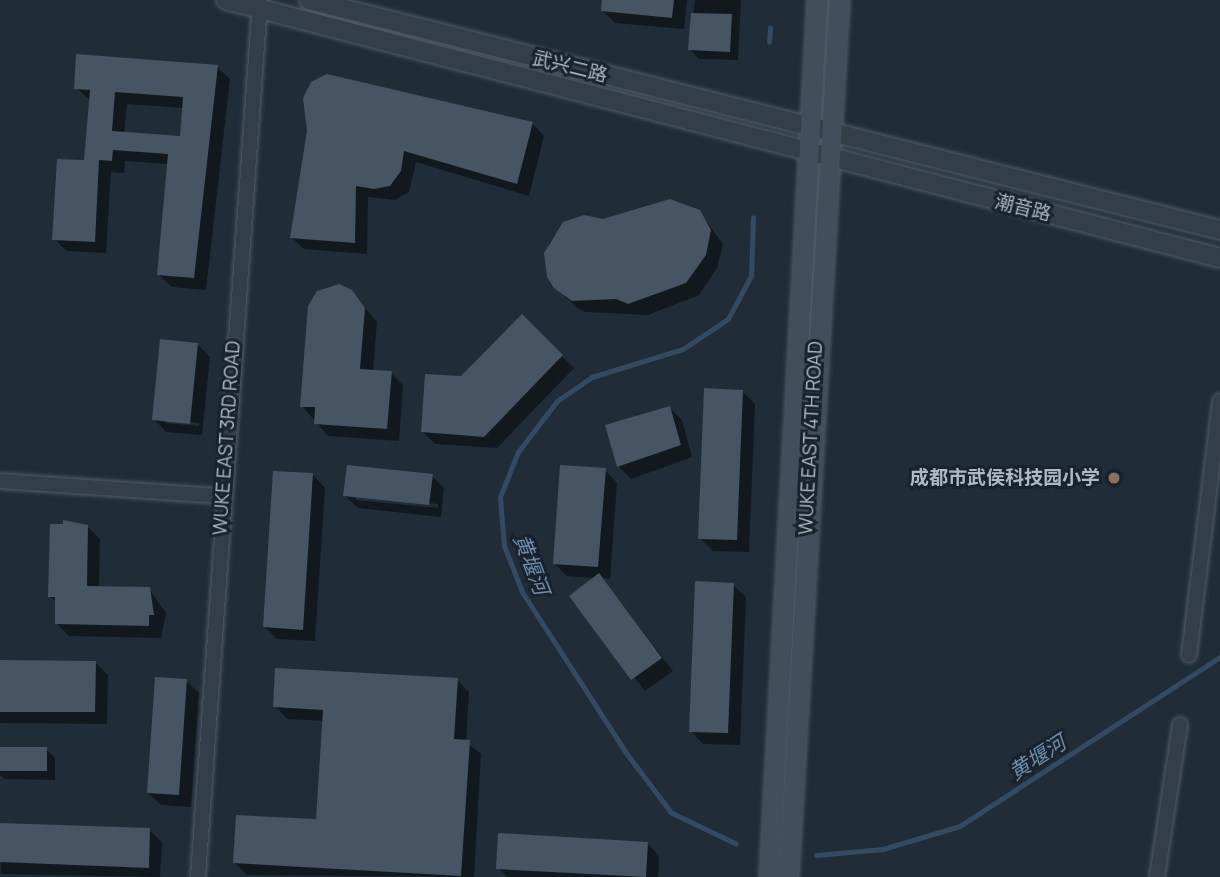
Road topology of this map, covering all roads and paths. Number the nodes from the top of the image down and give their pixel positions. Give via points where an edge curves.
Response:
1 (226, 0) edge
2 (309, 0) edge
3 (817, 0) edge
4 (839, 0) edge
5 (260, 4) edge
6 (809, 128) junction
7 (831, 131) junction
8 (817, 156) junction
9 (1220, 230) edge
10 (1220, 258) edge
11 (1220, 401) edge
12 (0, 481) edge
13 (222, 496) junction
14 (1189, 655) dead end
15 (1180, 725) dead end
16 (198, 877) edge
17 (769, 877) edge
18 (788, 877) edge
19 (1157, 877) edge

1 - 5 street, 潮音路
2 - 6 street, 武兴二路
3 - 6 main road, WUKE EAST 4TH ROAD
4 - 7 main road, WUKE EAST 4TH ROAD
5 - 8 street, 潮音路
5 - 13 street, WUKE EAST 3RD ROAD
6 - 7 street, 武兴二路
6 - 8 main road, WUKE EAST 4TH ROAD
7 - 8 main road, WUKE EAST 4TH ROAD
7 - 9 street, 潮音路
8 - 10 street, 潮音路
8 - 17 main road, WUKE EAST 4TH ROAD
8 - 18 main road, WUKE EAST 4TH ROAD
11 - 14 street
12 - 13 street
13 - 16 street, WUKE EAST 3RD ROAD
15 - 19 street

